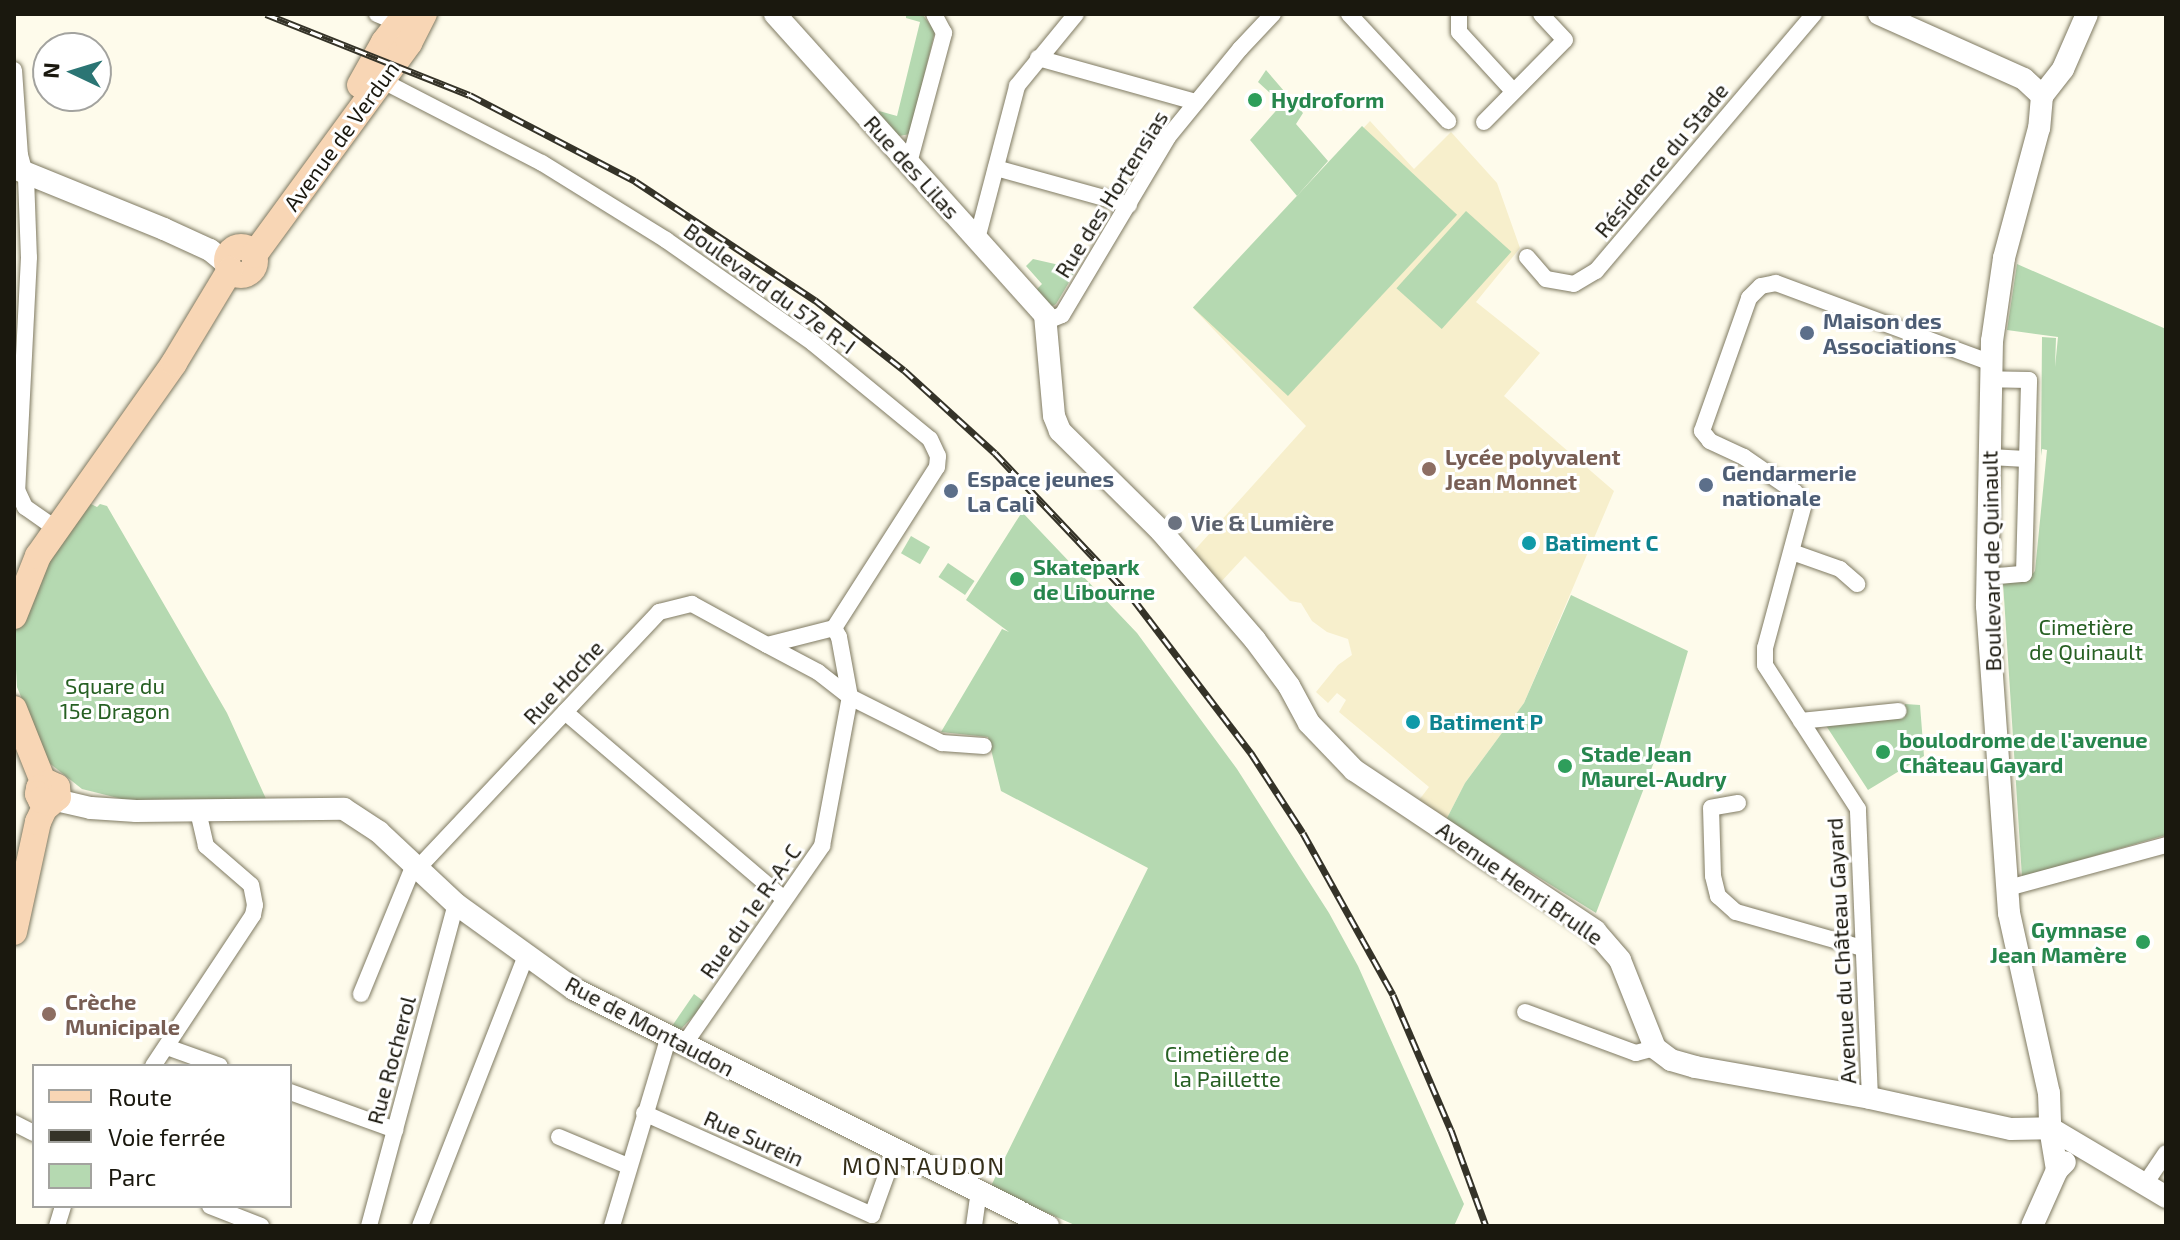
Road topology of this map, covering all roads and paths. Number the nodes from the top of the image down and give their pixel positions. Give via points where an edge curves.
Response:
1 (424, 14) edge
2 (775, 14) edge
3 (934, 14) edge
4 (1076, 14) edge
5 (1349, 14) edge
6 (1459, 14) edge
7 (1541, 14) edge
8 (1814, 14) edge
9 (1879, 14) edge
10 (2087, 14) edge
11 (394, 17) edge
12 (1266, 17) edge
13 (1038, 58) junction
14 (14, 70) edge
15 (381, 80) junction
16 (1160, 91) junction
17 (1513, 91) junction
18 (2042, 96) junction
19 (1196, 102) junction
20 (1448, 121) dead end
21 (1484, 122) dead end
22 (1179, 123) junction
23 (909, 163) junction
24 (996, 168) junction
25 (19, 169) edge
26 (1129, 205) junction
27 (977, 239) junction
28 (22, 252) edge
29 (1527, 257) dead end
30 (239, 260) junction
31 (1047, 321) junction
32 (1991, 371) junction
33 (1989, 457) junction
34 (2027, 459) junction
35 (57, 529) junction
36 (1792, 552) junction
37 (38, 556) junction
38 (14, 571) edge
39 (1987, 577) junction
40 (1857, 584) dead end
41 (15, 602) edge
42 (834, 628) junction
43 (767, 645) junction
44 (850, 697) junction
45 (14, 709) edge
46 (1898, 711) dead end
47 (565, 712) junction
48 (1801, 721) junction
49 (19, 738) edge
50 (984, 746) dead end
51 (49, 795) junction
52 (1738, 803) dead end
53 (189, 812) junction
54 (2166, 845) edge
55 (416, 866) junction
56 (2008, 888) junction
57 (14, 892) edge
58 (784, 899) junction
59 (456, 904) junction
60 (14, 932) edge
61 (1862, 948) junction
62 (526, 955) junction
63 (361, 994) dead end
64 (1525, 1012) dead end
65 (676, 1042) junction
66 (167, 1047) junction
67 (1655, 1048) junction
68 (154, 1064) edge
69 (214, 1064) edge
70 (292, 1093) edge
71 (1870, 1098) junction
72 (644, 1113) junction
73 (14, 1123) edge
74 (2050, 1128) junction
75 (395, 1130) junction
76 (32, 1132) edge
77 (559, 1137) dead end
78 (895, 1151) junction
79 (2087, 1151) junction
80 (2166, 1153) edge
81 (628, 1166) junction
82 (2057, 1170) junction
83 (2145, 1184) junction
84 (979, 1191) junction
85 (2166, 1197) edge
86 (215, 1208) edge
87 (261, 1226) edge
88 (369, 1226) edge
89 (420, 1226) edge
90 (612, 1226) edge
91 (974, 1226) edge
92 (1048, 1226) edge
93 (2032, 1226) edge

1 - 15 main road, Avenue de Verdun
2 - 23 street, Rue des Lilas
3 - 23 street via 944,33
4 - 13 street
5 - 20 street
6 - 17 street via 1459,32
7 - 17 street via 1565,40
8 - 29 street, Résidence du Stade via 1596,271 1574,284 1546,279
9 - 18 street via 2024,79
10 - 18 street via 2063,69
11 - 30 main road, Avenue de Verdun via 367,75
12 - 19 street, Rue des Hortensias
13 - 16 street
13 - 24 street via 1017,86
14 - 25 street
15 - 30 main road, Avenue de Verdun
15 - 42 street, Boulevard du 57e R-I via 542,163 666,240 813,343 930,439 937,467
16 - 19 street
16 - 22 street
17 - 21 street
18 - 32 street, Boulevard de Quinault via 2039,128 2004,258
19 - 22 street, Rue des Hortensias
22 - 26 street, Rue des Hortensias
23 - 27 street, Rue des Lilas
24 - 26 street
24 - 27 street
25 - 28 street
25 - 30 street
26 - 31 street, Rue des Hortensias via 1062,315
27 - 31 street, Rue des Lilas
28 - 35 street via 17,490 25,507
30 - 35 main road, Avenue de Verdun via 220,318 174,363
31 - 67 street, Avenue Henri Brulle via 1054,416 1060,431 1161,531 1255,640 1331,749 1608,944 1620,960
32 - 33 street, Boulevard de Quinault
32 - 34 street via 2029,380
32 - 36 street, Avenue du Château Gayard via 1776,283 1761,286 1749,298 1702,431 1795,492 1803,507
33 - 34 street
33 - 39 street, Boulevard de Quinault
34 - 39 street via 2024,574
35 - 37 main road, Avenue de Verdun
36 - 40 street via 1840,569
36 - 48 street, Avenue du Château Gayard via 1765,665
37 - 38 main road
37 - 41 main road
39 - 56 street, Boulevard de Quinault
42 - 43 street
42 - 44 street
43 - 44 street, Rue Hoche via 818,672
43 - 47 street, Rue Hoche via 692,604 659,612
44 - 50 street, Rue Hoche via 942,743
44 - 58 street, Rue du 1e R-A-C via 822,846
45 - 49 main road
46 - 48 street
47 - 55 street, Rue Hoche
47 - 58 street
48 - 61 street, Avenue du Château Gayard via 1858,809
49 - 51 main road
51 - 53 street, Rue de Montaudon via 91,808
51 - 57 main road
51 - 60 main road
52 - 61 street via 1711,808 1718,896 1736,912
53 - 55 street, Rue de Montaudon via 344,809
53 - 66 street via 206,846 251,885 255,905
54 - 56 street
55 - 59 street, Rue de Montaudon
55 - 63 street
56 - 74 street, Boulevard de Quinault via 2012,932 2049,1093
58 - 65 street, Rue du 1e R-A-C
59 - 62 street, Rue de Montaudon
59 - 75 street, Rue Rocherol
61 - 71 street, Avenue du Château Gayard
62 - 65 street, Rue de Montaudon via 574,989
62 - 89 street
64 - 67 street via 1636,1053
65 - 72 street, Rue du 1e R-A-C
65 - 78 street, Rue de Montaudon
66 - 68 street
66 - 69 street
67 - 71 street via 1695,1067
70 - 75 street
71 - 74 street via 2011,1129
72 - 78 street, Rue Surein via 872,1215
72 - 81 street, Rue du 1e R-A-C
73 - 76 street
74 - 79 street
74 - 82 street, Boulevard de Quinault
75 - 88 street, Rue Rocherol
77 - 81 street
78 - 84 street, Rue de Montaudon
79 - 82 street via 2071,1156
79 - 83 street
80 - 83 street
81 - 90 street, Rue du 1e R-A-C
82 - 93 street
83 - 85 street
84 - 91 street
84 - 92 street, Rue de Montaudon
86 - 87 street

